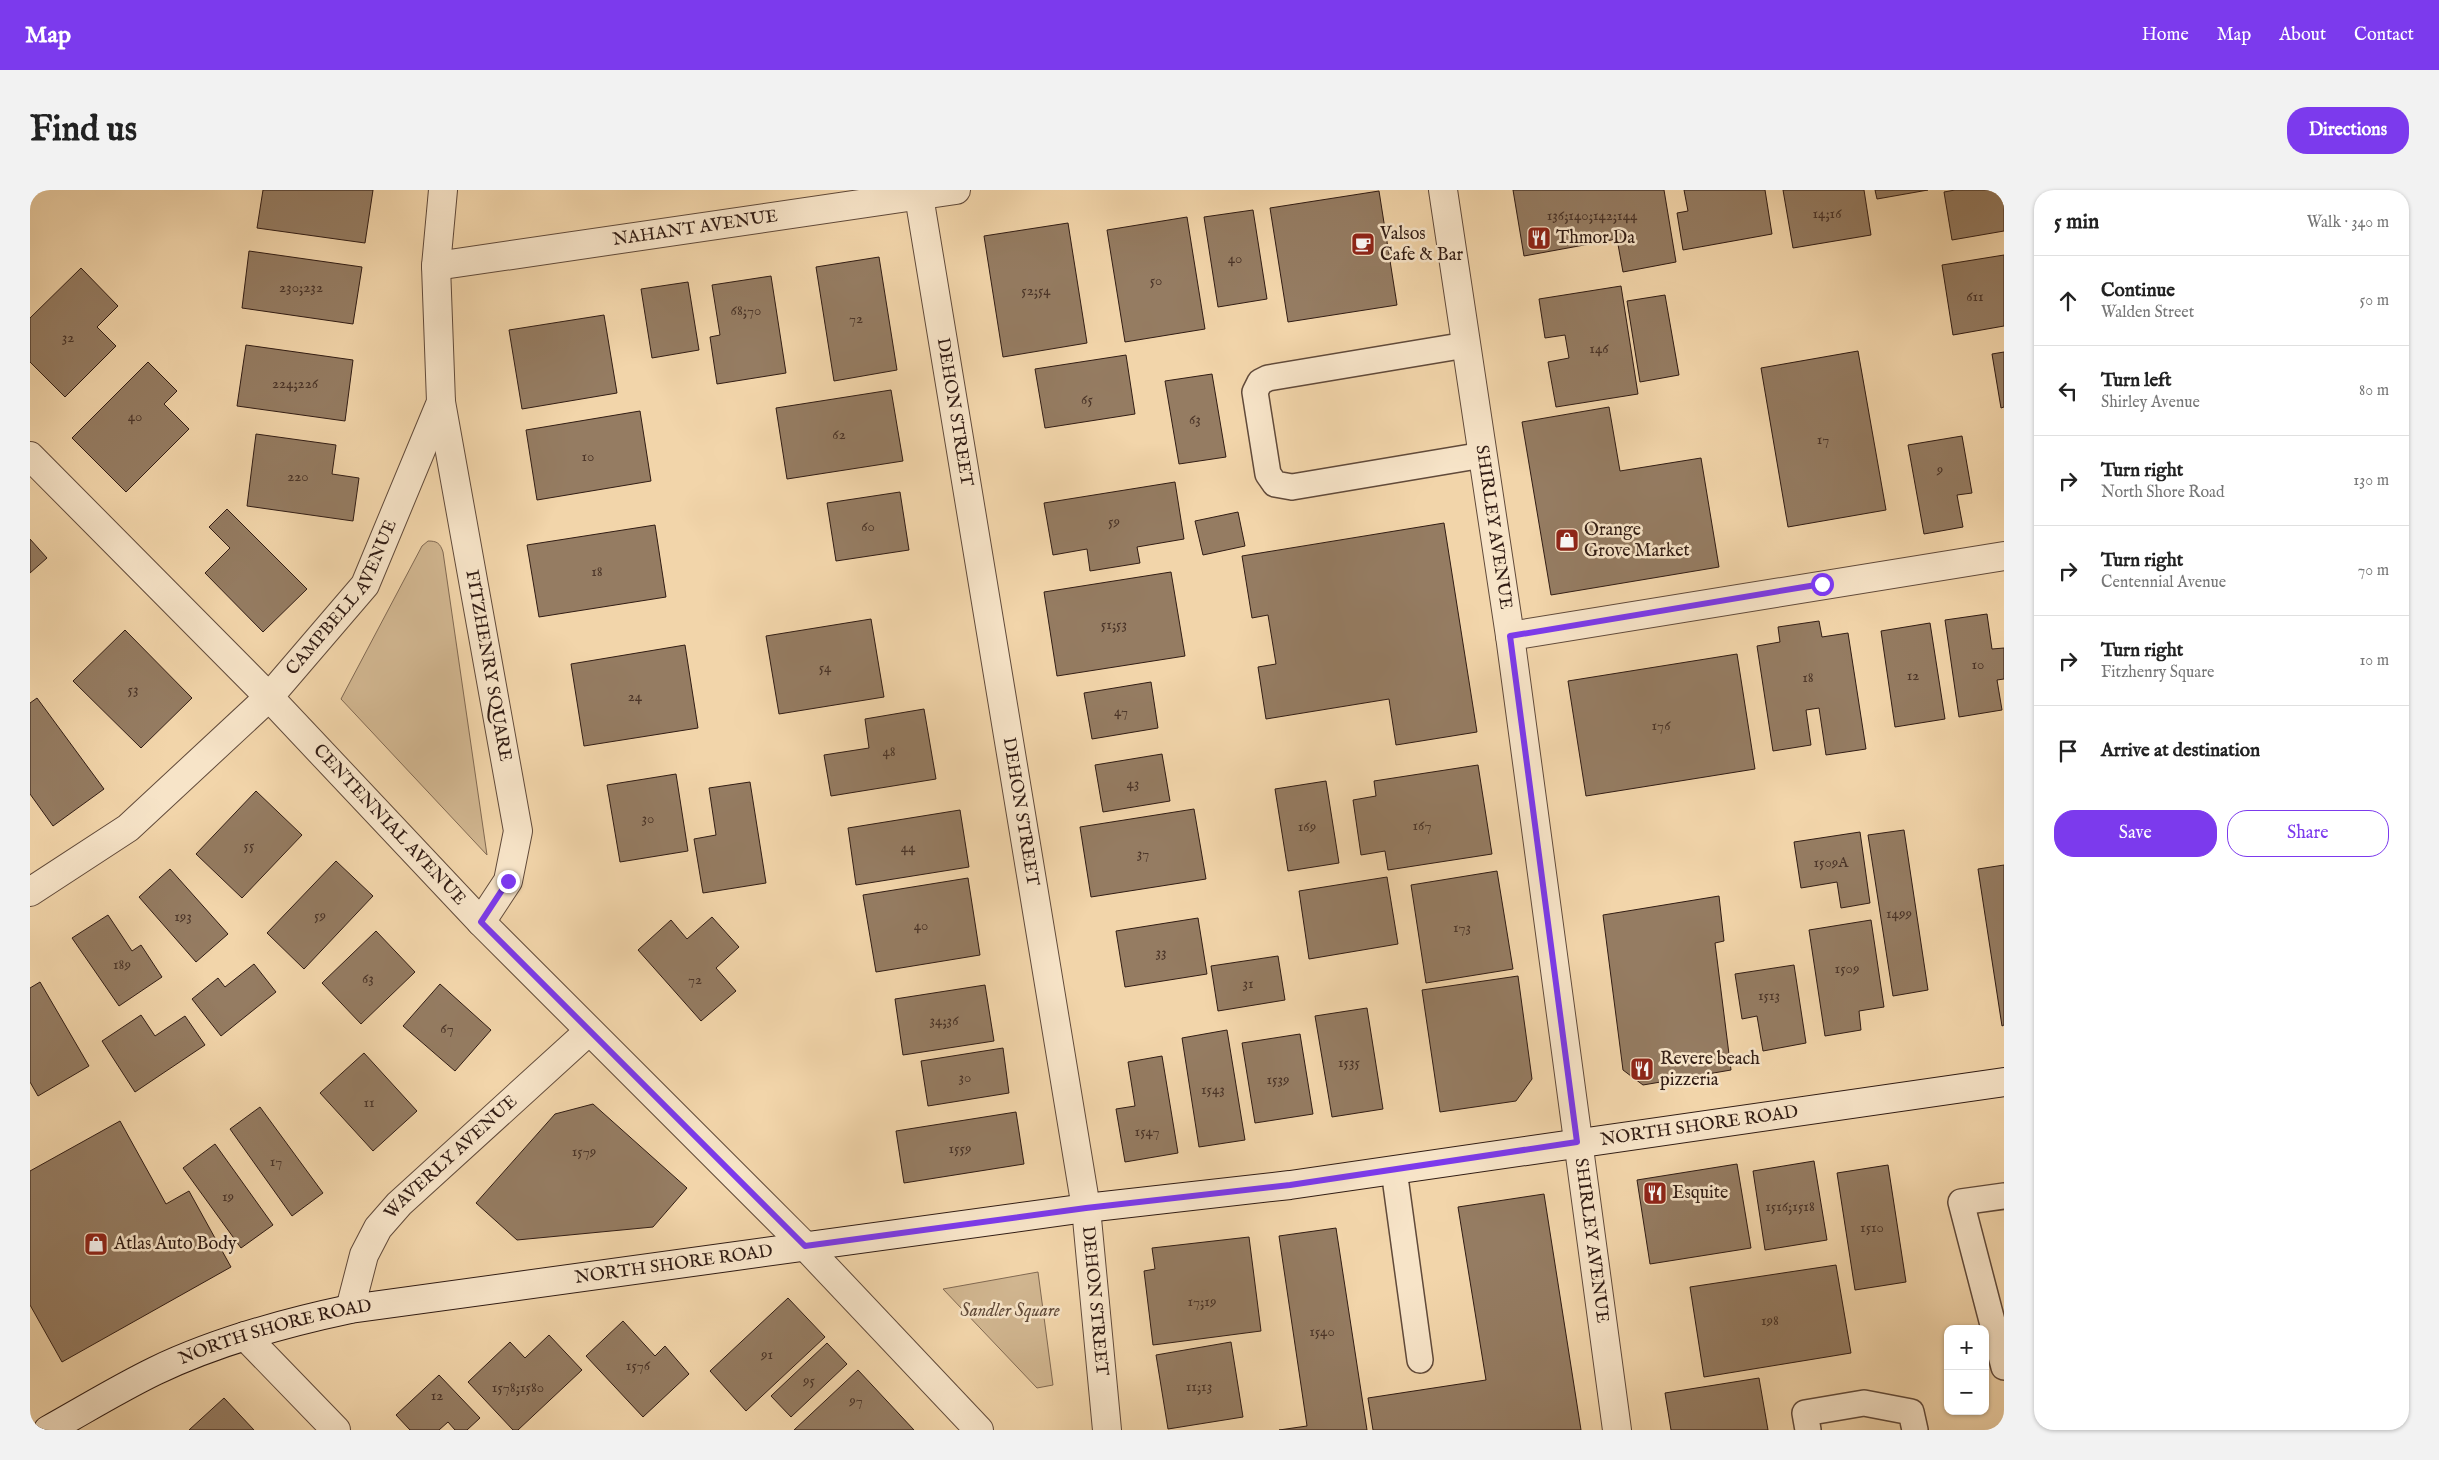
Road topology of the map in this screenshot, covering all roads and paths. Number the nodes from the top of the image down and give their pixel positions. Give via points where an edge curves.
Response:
1 (444, 190) edge
2 (956, 190) edge
3 (1443, 190) edge
4 (919, 196) junction
5 (436, 266) junction
6 (1466, 345) junction
7 (441, 402) junction
8 (1483, 455) junction
9 (30, 456) edge
10 (2004, 556) edge
11 (1510, 636) junction
12 (269, 697) junction
13 (30, 892) edge
14 (481, 922) junction
15 (589, 1032) junction
16 (2004, 1082) edge
17 (1577, 1142) junction
18 (1394, 1170) junction
19 (2004, 1196) edge
20 (1086, 1208) junction
21 (805, 1246) junction
22 (350, 1309) junction
23 (245, 1336) junction
24 (1420, 1360) dead end
25 (2004, 1367) edge
26 (48, 1430) edge
27 (336, 1430) edge
28 (979, 1430) edge
29 (1108, 1430) edge
30 (1618, 1430) edge
31 (1808, 1430) edge
32 (1915, 1430) edge

1 - 5 street, CAMPBELL AVENUE
2 - 4 street, NAHANT AVENUE
3 - 6 street, SHIRLEY AVENUE
4 - 5 street, NAHANT AVENUE
4 - 20 street, DEHON STREET
5 - 7 street, CAMPBELL AVENUE
6 - 8 street, SHIRLEY AVENUE
6 - 8 lane via 1268,378 1260,382 1255,392 1256,401 1268,474 1275,484 1292,486
7 - 12 street, CAMPBELL AVENUE via 365,585
7 - 14 street, FITZHENRY SQUARE via 518,831 508,881
8 - 11 street, SHIRLEY AVENUE
9 - 12 street, CENTENNIAL AVENUE
10 - 11 street
11 - 17 street, SHIRLEY AVENUE
12 - 13 street, CAMPBELL AVENUE via 128,828
12 - 14 street, CENTENNIAL AVENUE
14 - 15 street, CENTENNIAL AVENUE
15 - 21 street, CENTENNIAL AVENUE
15 - 22 street, WAVERLY AVENUE via 399,1204 378,1228 364,1255
16 - 17 street, NORTH SHORE ROAD
17 - 18 street, NORTH SHORE ROAD
17 - 30 street, SHIRLEY AVENUE
18 - 20 street, NORTH SHORE ROAD
18 - 24 lane
19 - 25 lane via 1961,1202
20 - 21 street, NORTH SHORE ROAD
20 - 29 street, DEHON STREET
21 - 22 street, NORTH SHORE ROAD
21 - 28 street, CENTENNIAL AVENUE
22 - 23 street, NORTH SHORE ROAD
23 - 26 street, NORTH SHORE ROAD via 155,1371
23 - 27 street
31 - 32 lane via 1805,1413 1864,1403 1911,1412

